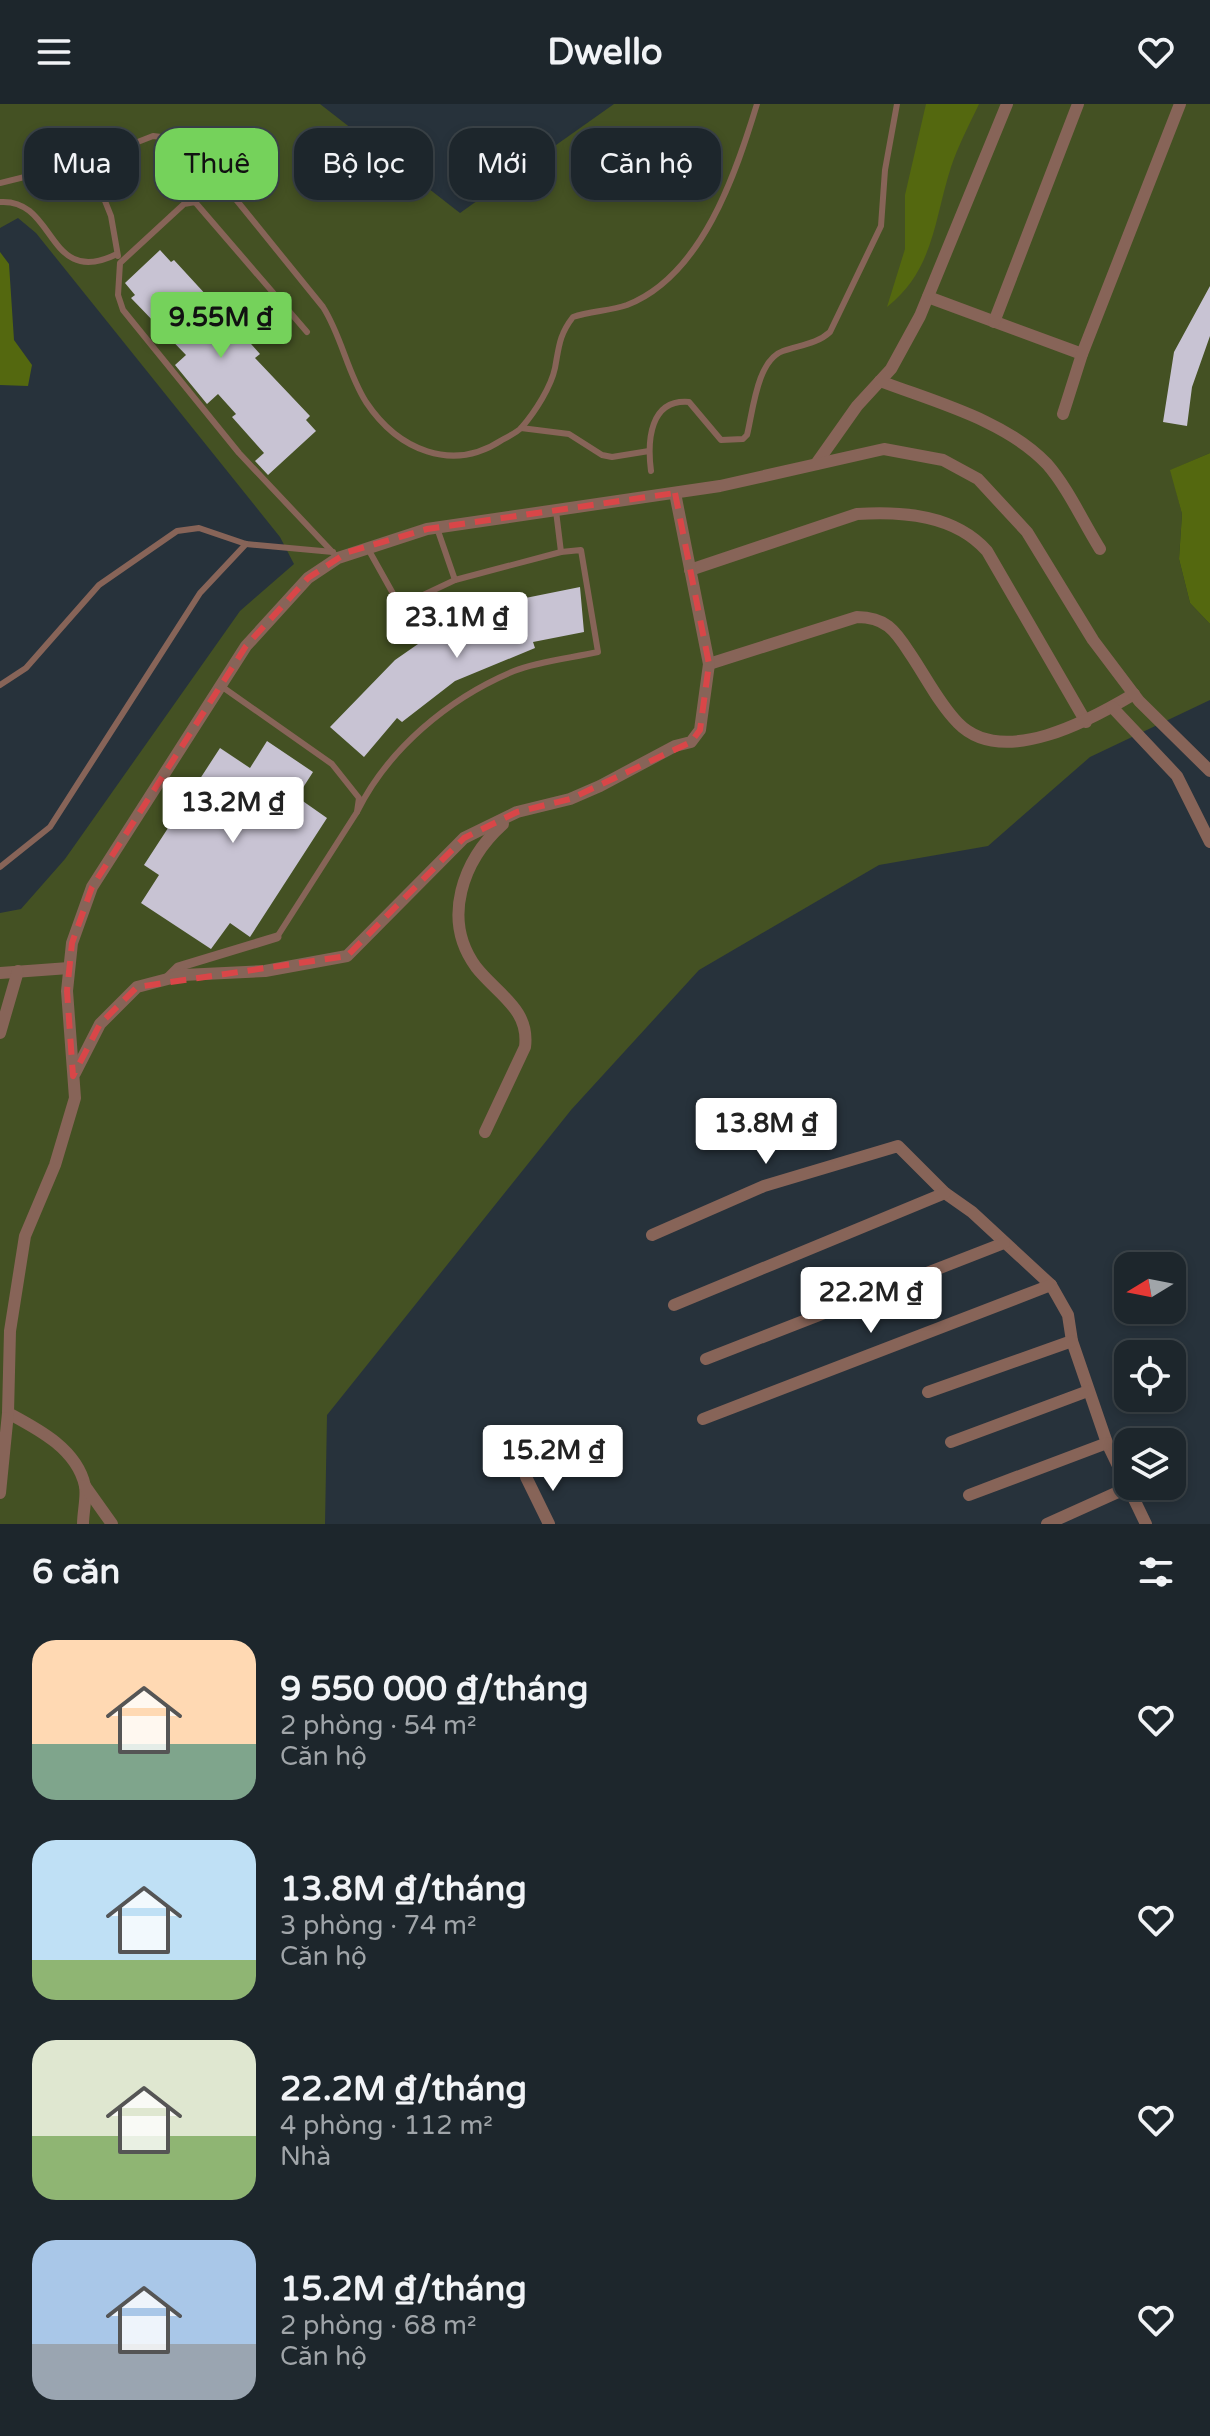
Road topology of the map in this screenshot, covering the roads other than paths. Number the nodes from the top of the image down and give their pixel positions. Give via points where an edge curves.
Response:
1 (757, 104) edge
2 (897, 104) edge
3 (1007, 104) edge
4 (1078, 104) edge
5 (1180, 104) edge
6 (139, 141) edge
7 (24, 177) edge
8 (0, 183) edge
9 (105, 200) edge
10 (0, 202) edge
11 (117, 254) junction
12 (120, 263) junction
13 (928, 297) junction
14 (994, 322) junction
15 (307, 332) dead end
16 (1082, 354) junction
17 (880, 381) junction
18 (1063, 414) dead end
19 (521, 428) junction
20 (649, 451) junction
21 (816, 464) junction
22 (651, 471) dead end
23 (675, 493) junction
24 (556, 511) junction
25 (437, 527) junction
26 (246, 544) junction
27 (366, 546) junction
28 (1100, 549) dead end
29 (561, 552) junction
30 (336, 555) junction
31 (690, 570) junction
32 (455, 580) junction
33 (709, 664) junction
34 (0, 685) edge
35 (221, 686) junction
36 (1134, 694) junction
37 (1112, 707) junction
38 (1086, 722) junction
39 (1210, 771) edge
40 (357, 812) junction
41 (517, 812) junction
42 (1210, 842) edge
43 (0, 867) edge
44 (277, 937) joint
45 (69, 968) junction
46 (18, 971) junction
47 (0, 973) edge
48 (166, 979) junction
49 (0, 1033) edge
50 (73, 1076) junction
51 (485, 1132) dead end
52 (945, 1193) junction
53 (652, 1235) dead end
54 (1004, 1243) junction
55 (1051, 1285) junction
56 (674, 1305) dead end
57 (5, 1329) edge
58 (1072, 1341) junction
59 (706, 1359) dead end
60 (1088, 1391) junction
61 (928, 1392) dead end
62 (8, 1413) junction
63 (703, 1419) dead end
64 (951, 1442) dead end
65 (1107, 1443) junction
66 (1114, 1459) edge
67 (526, 1477) dead end
68 (85, 1486) junction
69 (0, 1493) edge
70 (1114, 1494) edge
71 (969, 1495) dead end
72 (1133, 1500) edge
73 (83, 1524) edge
74 (112, 1524) edge
75 (549, 1524) edge
76 (1047, 1524) edge
77 (1146, 1524) edge

1 - 19 lane via 743,155 713,219 672,274 651,291 626,305 573,317 557,345 548,387
2 - 20 lane via 881,226 830,332 771,359 743,439 721,440 689,402 675,401 657,412
3 - 13 street
4 - 14 street
5 - 16 street
6 - 19 lane via 170,138 195,149 323,307 339,332 367,403 407,442 435,455 472,456
7 - 8 lane
9 - 11 lane
10 - 11 lane via 9,201 33,215 78,262 100,262
11 - 12 lane
12 - 15 lane via 184,204 195,202
12 - 30 lane via 118,295 123,310 239,453
13 - 14 street
13 - 17 street
14 - 16 street
16 - 18 street
17 - 21 street
17 - 28 street via 986,423 1020,443 1047,465
19 - 20 lane via 569,434 612,457
20 - 22 lane
21 - 23 street
21 - 36 street via 884,449 943,460 978,479 1027,532 1093,640
23 - 24 street
23 - 31 street
24 - 25 street
24 - 29 lane
25 - 27 street
25 - 32 lane
26 - 30 lane
26 - 34 lane via 199,528 177,531 99,585 26,668
26 - 43 lane via 200,593 50,827
27 - 30 street
27 - 32 lane via 400,606
29 - 32 lane
29 - 40 lane via 581,550 598,652 515,671 436,714 369,787
30 - 35 street via 246,646
31 - 33 street
31 - 38 street via 857,514 882,512 959,527 987,551
33 - 38 street via 870,617 893,628 969,732 1000,742 1019,741
33 - 41 street via 700,730 691,742 570,799
35 - 40 lane via 332,764 356,791
35 - 45 street via 92,887
36 - 37 street
36 - 39 street
37 - 38 street
37 - 42 street via 1177,776
40 - 44 lane
41 - 48 street via 464,838 347,956 265,971
41 - 51 street via 476,852 460,896 466,947 476,966 516,1009 527,1033
44 - 48 street via 178,967
45 - 46 street
45 - 50 street
46 - 47 street
46 - 49 street
48 - 50 street via 137,987 100,1024
50 - 57 street via 75,1098 55,1165 25,1236
52 - 53 street via 898,1146 764,1186
52 - 54 street
52 - 56 street
54 - 55 street
54 - 59 street
55 - 58 street via 1068,1315
55 - 63 street
57 - 62 street
58 - 60 street
58 - 61 street
60 - 64 street
60 - 65 street
62 - 68 street via 74,1459
62 - 69 street
65 - 66 street
65 - 71 street
67 - 75 street
68 - 73 street
68 - 74 street
70 - 76 street
72 - 77 street

